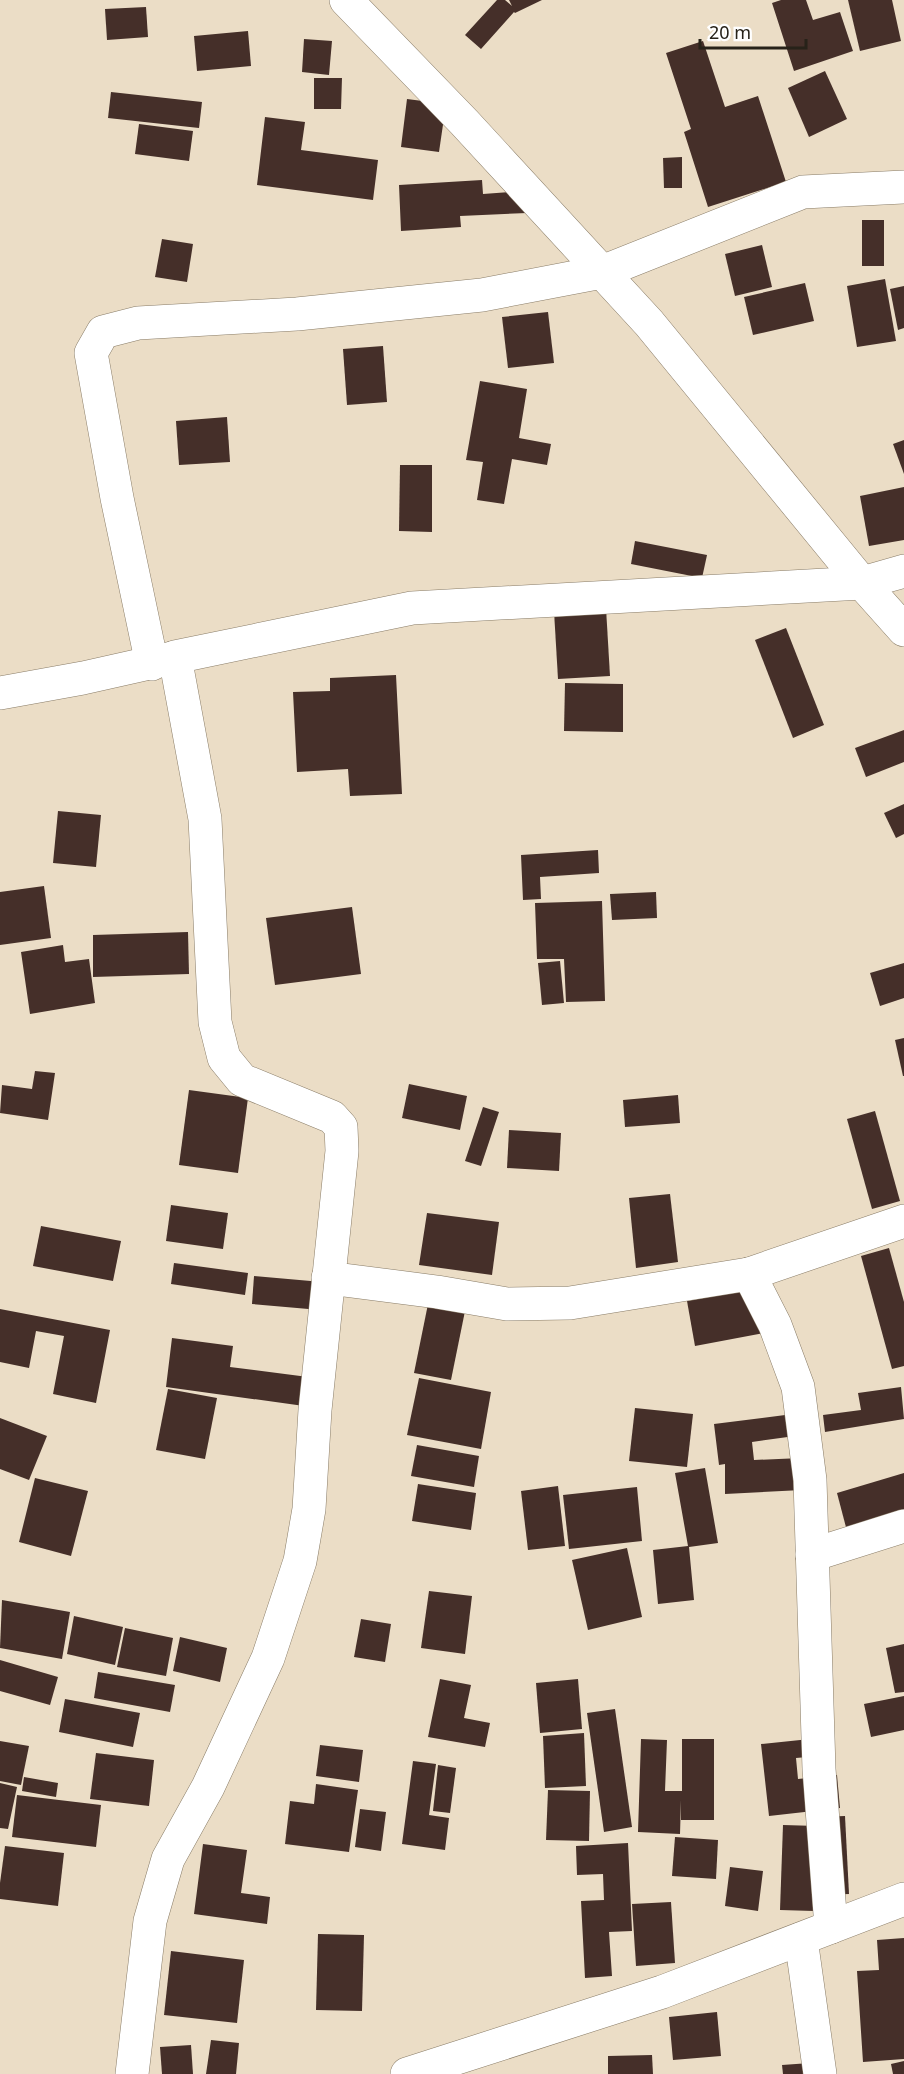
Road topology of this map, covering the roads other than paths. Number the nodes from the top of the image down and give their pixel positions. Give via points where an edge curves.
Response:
1 (346, 0) edge
2 (904, 187) edge
3 (602, 272) junction
4 (904, 572) edge
5 (862, 583) junction
6 (904, 630) edge
7 (164, 660) junction
8 (0, 693) edge
9 (904, 1221) edge
10 (749, 1274) junction
11 (328, 1278) junction
12 (904, 1526) edge
13 (812, 1555) junction
14 (904, 1899) edge
15 (816, 1933) junction
16 (132, 2074) edge
17 (407, 2074) edge
18 (820, 2074) edge

1 - 3 street
2 - 3 street via 803,192
3 - 5 street via 649,323
3 - 7 street via 482,295 297,314 138,323 103,332 92,353 117,498
4 - 5 street
5 - 6 street
5 - 7 street via 412,608
7 - 8 street
7 - 11 street via 205,819 215,1022 224,1058 242,1080 332,1116 341,1127
9 - 10 street
10 - 11 street via 570,1303 507,1304
10 - 13 street via 775,1325 798,1387 810,1480
11 - 16 street via 309,1509 300,1561 268,1658 208,1787 168,1859 150,1922
12 - 13 street
13 - 15 street via 819,1769
14 - 15 street
15 - 17 street via 663,1992
15 - 18 street

